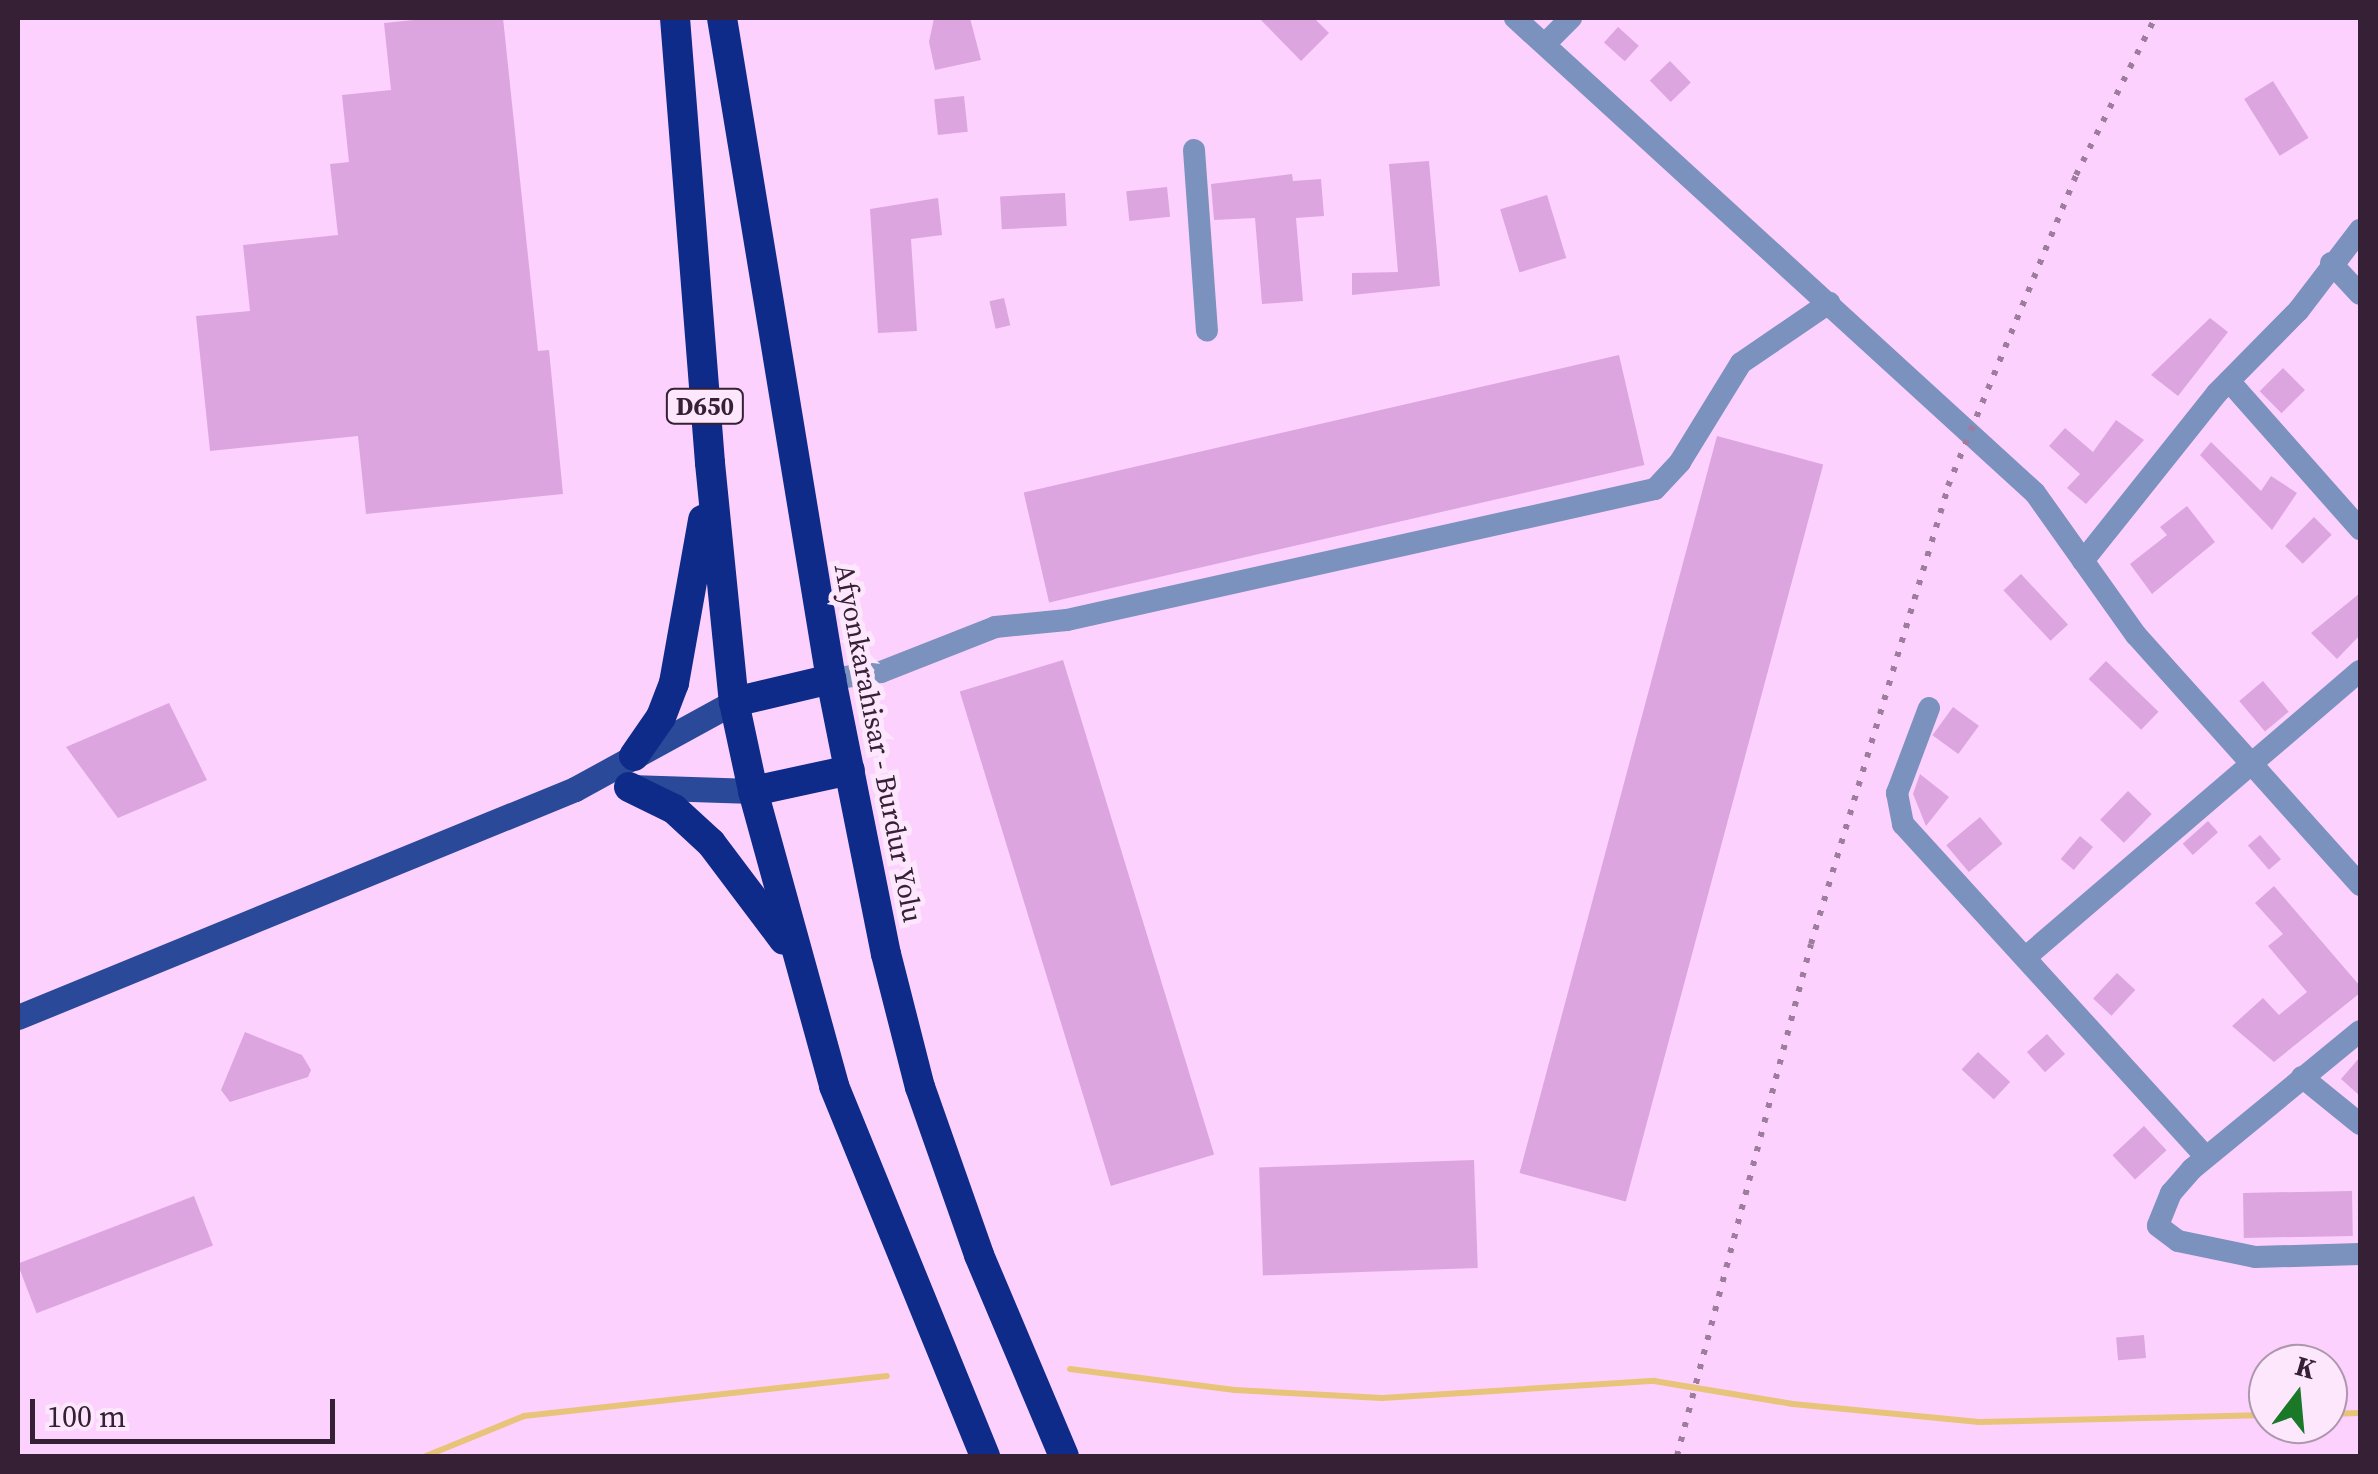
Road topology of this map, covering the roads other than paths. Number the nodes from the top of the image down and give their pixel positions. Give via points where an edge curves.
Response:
1 (676, 18) edge
2 (722, 18) edge
3 (1515, 18) edge
4 (1570, 18) edge
5 (1544, 44) junction
6 (1194, 150) dead end
7 (2360, 230) edge
8 (2331, 262) junction
9 (2360, 294) edge
10 (1828, 303) junction
11 (1206, 331) dead end
12 (2229, 381) junction
13 (710, 463) junction
14 (2360, 528) edge
15 (2083, 561) junction
16 (2360, 671) edge
17 (831, 679) junction
18 (734, 702) junction
19 (1929, 708) dead end
20 (634, 756) junction
21 (2253, 766) junction
22 (850, 770) junction
23 (629, 787) junction
24 (575, 789) junction
25 (753, 791) junction
26 (2360, 885) edge
27 (2026, 957) junction
28 (798, 960) junction
29 (18, 1017) edge
30 (2360, 1032) edge
31 (2302, 1077) junction
32 (2360, 1124) edge
33 (2206, 1157) junction
34 (2360, 1254) edge
35 (985, 1456) edge
36 (1064, 1456) edge

1 - 13 highway, D650
2 - 17 highway, Afyonkarahisar - Burdur Yolu / D650
3 - 5 street
4 - 5 street
5 - 10 street
6 - 11 street
7 - 8 street
8 - 9 street
8 - 12 street via 2298,311
10 - 15 street via 2036,493
10 - 17 street via 1740,363 1680,462 1655,489 1067,620 995,626 881,672
12 - 14 street
12 - 15 street
13 - 18 highway, D650
13 - 20 highway via 690,623 661,718
15 - 21 street via 2136,635
16 - 21 street
17 - 18 highway
17 - 22 highway, Afyonkarahisar - Burdur Yolu / D650
18 - 20 main road
18 - 25 highway, D650
19 - 27 street via 1897,793 1903,824
20 - 24 main road
21 - 26 street
21 - 27 street
22 - 25 highway
22 - 36 highway, Afyonkarahisar - Burdur Yolu / D650 via 920,1086 978,1255
23 - 24 main road
23 - 25 main road
23 - 28 highway via 674,809 711,844
24 - 29 main road
25 - 28 highway, D650
27 - 33 street
28 - 35 highway, D650 via 834,1086
30 - 31 street
31 - 32 street
31 - 33 street
33 - 34 street via 2171,1192 2160,1212 2163,1232 2204,1249 2255,1257

